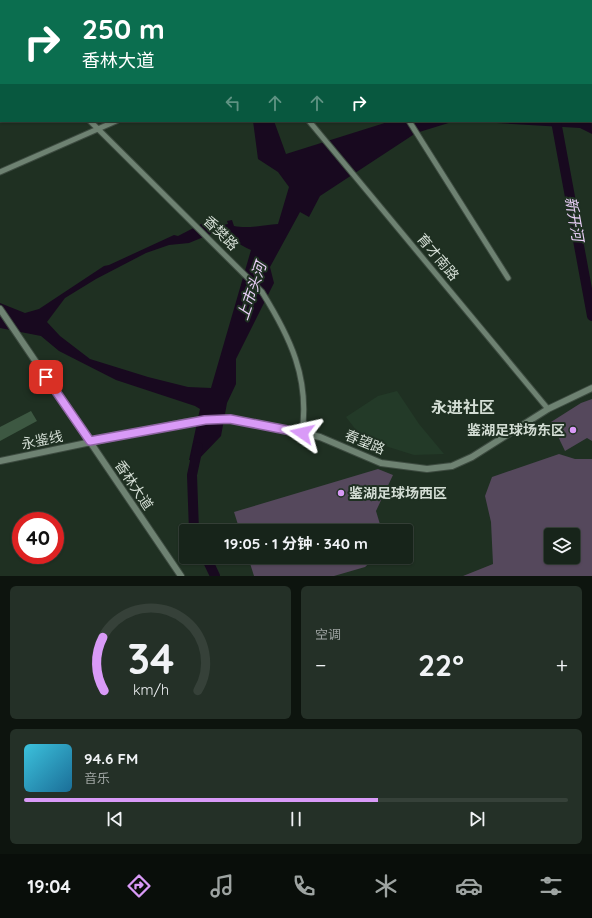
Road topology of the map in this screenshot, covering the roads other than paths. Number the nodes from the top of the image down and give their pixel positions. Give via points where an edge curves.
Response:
1 (91, 122) edge
2 (114, 122) edge
3 (310, 122) edge
4 (410, 122) edge
5 (97, 129) junction
6 (0, 172) edge
7 (508, 278) dead end
8 (0, 309) edge
9 (592, 388) edge
10 (548, 409) junction
11 (302, 433) junction
12 (90, 441) junction
13 (0, 461) edge
14 (181, 576) edge

1 - 5 street, 香樊路
2 - 5 street
3 - 10 street, 育才南路
4 - 7 street
5 - 6 street
5 - 11 street, 香樊路 via 262,292 294,353 302,385 305,415
8 - 12 street, 香林大道
9 - 10 street, 春望路
10 - 11 street, 春望路 via 472,457 452,466 427,469 381,463 320,437
11 - 12 street, 春望路 via 230,419 188,422
12 - 13 street, 永鉴线
12 - 14 street, 香林大道

